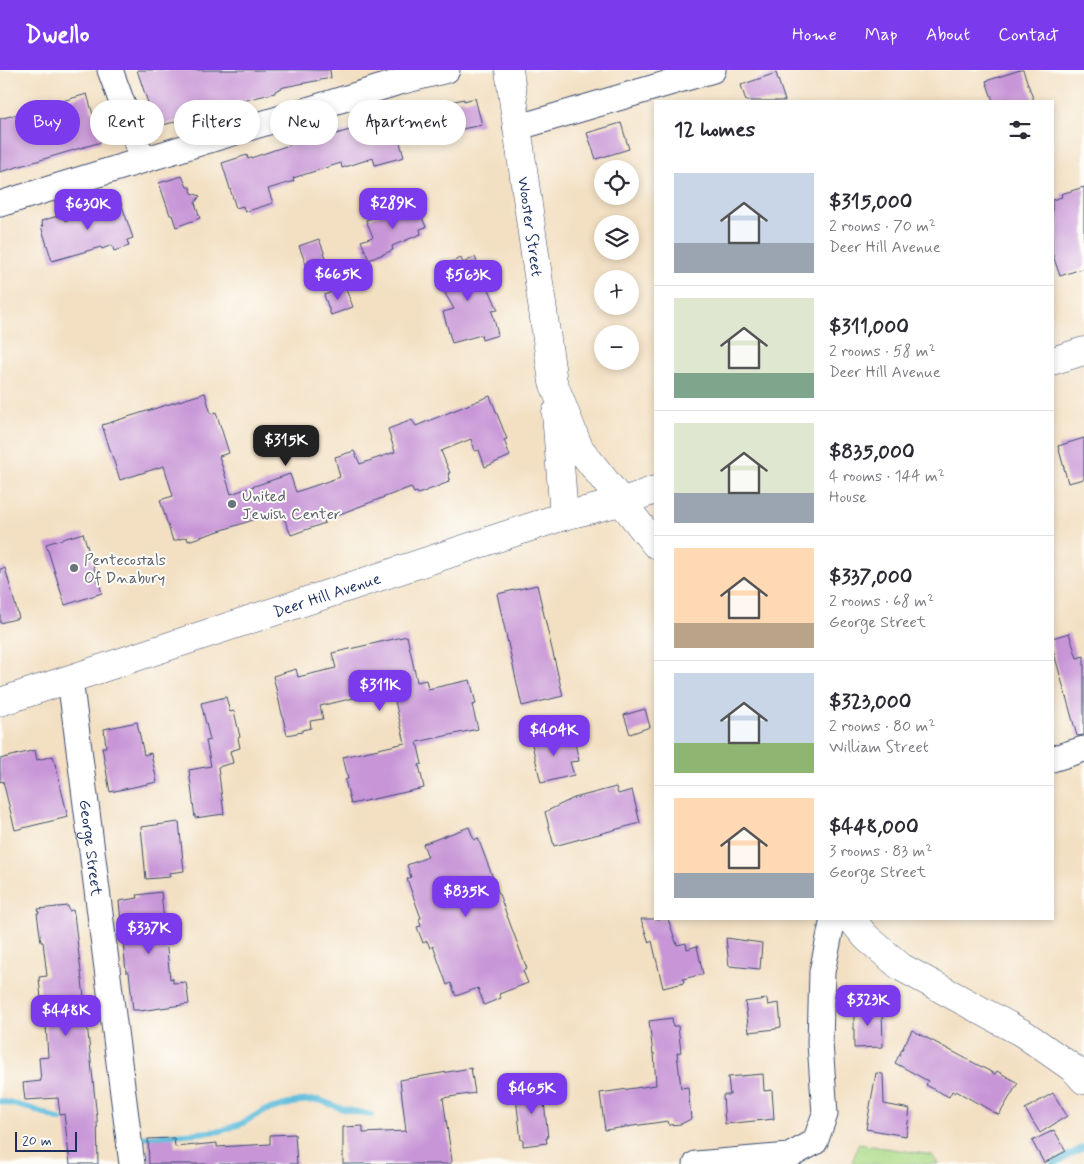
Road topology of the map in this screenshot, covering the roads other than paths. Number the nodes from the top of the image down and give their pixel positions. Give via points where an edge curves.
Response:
1 (110, 70) edge
2 (447, 70) edge
3 (509, 70) edge
4 (713, 70) edge
5 (516, 128) junction
6 (143, 160) junction
7 (0, 204) edge
8 (1084, 351) edge
9 (1054, 361) edge
10 (553, 382) junction
11 (654, 490) edge
12 (621, 502) junction
13 (564, 516) junction
14 (654, 543) edge
15 (70, 679) junction
16 (0, 702) edge
17 (1084, 749) edge
18 (1054, 758) edge
19 (833, 920) edge
20 (852, 920) edge
21 (1084, 1080) edge
22 (132, 1164) edge
23 (696, 1164) edge

1 - 6 street
2 - 6 street
3 - 5 street, Wooster Street
4 - 5 street
5 - 10 street, Wooster Street
6 - 7 street
8 - 9 street
10 - 12 street, Wooster Street via 578,448
10 - 13 street, Wooster Street
11 - 12 street, Deer Hill Avenue
12 - 13 street, Deer Hill Avenue
12 - 14 street, Wooster Street
13 - 15 street, Deer Hill Avenue
15 - 16 street, Deer Hill Avenue
15 - 22 street, George Street
17 - 18 street
19 - 23 street via 822,972 820,1043 824,1114 814,1142 789,1156
20 - 21 street via 901,967 1024,1034 1074,1069

